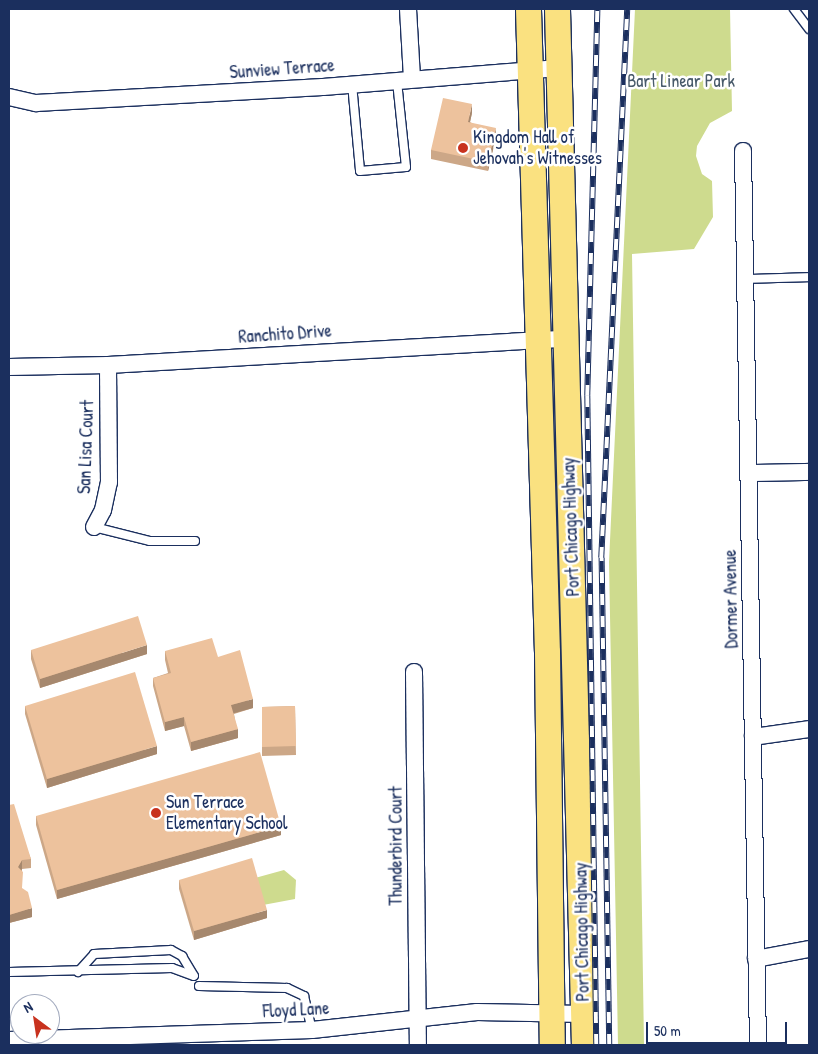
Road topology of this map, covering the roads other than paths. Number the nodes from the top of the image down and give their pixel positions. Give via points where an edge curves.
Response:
1 (408, 9) edge
2 (528, 9) edge
3 (556, 9) edge
4 (794, 9) edge
5 (809, 29) edge
6 (558, 68) junction
7 (529, 69) junction
8 (404, 80) junction
9 (352, 84) junction
10 (9, 98) edge
11 (743, 151) dead end
12 (809, 277) edge
13 (746, 279) junction
14 (564, 339) junction
15 (536, 340) junction
16 (108, 365) junction
17 (9, 367) edge
18 (809, 472) edge
19 (748, 473) junction
20 (94, 527) joint
21 (195, 541) dead end
22 (414, 672) dead end
23 (809, 729) edge
24 (753, 737) junction
25 (809, 949) edge
26 (756, 959) junction
27 (9, 972) edge
28 (78, 972) junction
29 (199, 986) dead end
30 (551, 1012) junction
31 (584, 1014) junction
32 (417, 1019) junction
33 (312, 1030) junction
34 (9, 1040) edge
35 (201, 1040) edge
36 (418, 1045) edge
37 (552, 1045) edge
38 (584, 1045) edge
39 (758, 1045) edge

1 - 8 street
2 - 7 main road, Port Chicago Highway
3 - 6 main road, Port Chicago Highway
4 - 5 lane
6 - 7 street, Sunview Terrace
6 - 14 main road, Port Chicago Highway
7 - 8 street, Sunview Terrace
7 - 15 main road, Port Chicago Highway
8 - 9 street, Sunview Terrace
8 - 9 lane via 406,168 360,171
9 - 10 street, Sunview Terrace via 36,103
11 - 13 street, Dormer Avenue
12 - 13 lane
13 - 19 street, Dormer Avenue
14 - 15 street, Ranchito Drive
14 - 31 main road, Port Chicago Highway
15 - 16 street, Ranchito Drive
15 - 30 main road, Port Chicago Highway via 547,652
16 - 17 street, Ranchito Drive
16 - 20 street, San Lisa Court via 109,482 103,510
18 - 19 street
19 - 24 street, Dormer Avenue
20 - 21 lane via 150,541
22 - 32 street, Thunderbird Court
23 - 24 street
24 - 26 street, Dormer Avenue
25 - 26 street
26 - 39 street, Dormer Avenue
27 - 28 lane
28 - 28 lane via 172,968 194,976 182,956 171,950 94,954
29 - 33 lane via 287,988 304,996
30 - 31 street, Floyd Lane
30 - 32 street, Floyd Lane via 477,1012
30 - 37 main road, Port Chicago Highway
31 - 38 main road, Port Chicago Highway
32 - 33 street, Floyd Lane
32 - 36 street, Thunderbird Court
33 - 35 street, Floyd Lane
34 - 35 street, Floyd Lane

